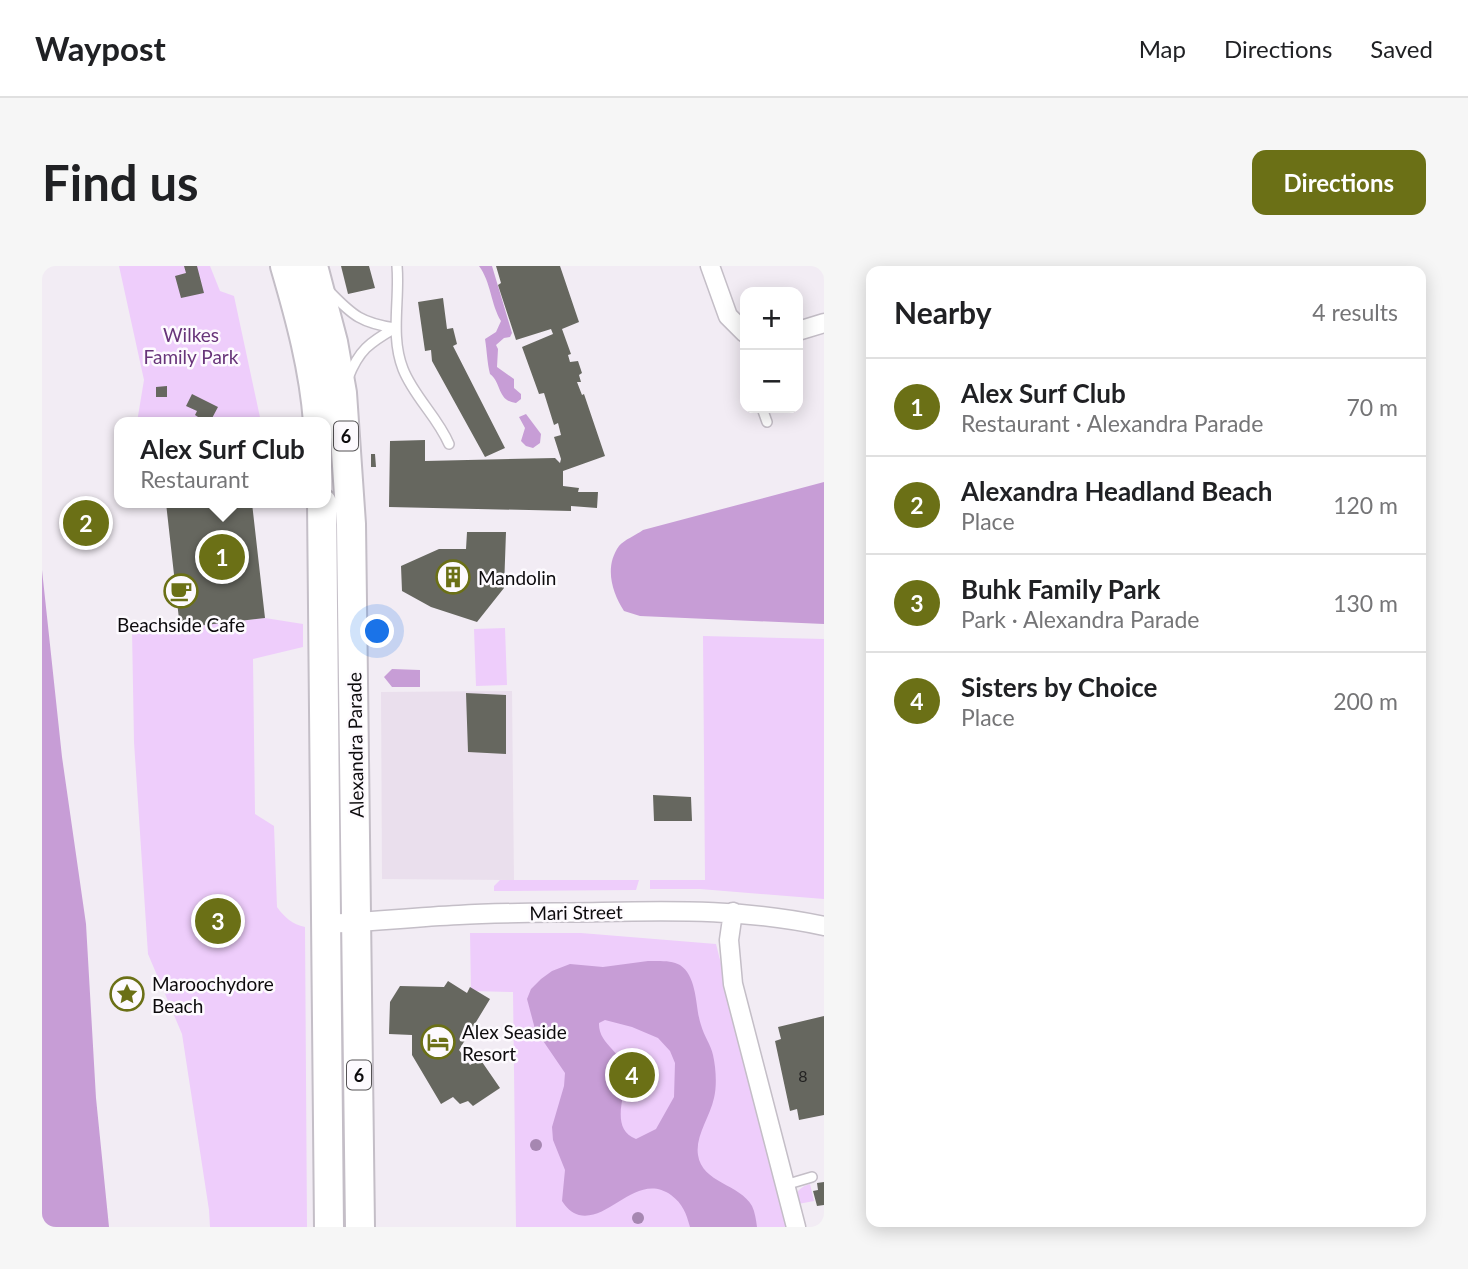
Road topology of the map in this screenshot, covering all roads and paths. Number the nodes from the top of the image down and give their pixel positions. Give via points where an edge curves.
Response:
1 (285, 266) edge
2 (315, 266) edge
3 (397, 266) edge
4 (710, 266) edge
5 (824, 323) edge
6 (395, 328) junction
7 (740, 329) edge
8 (803, 329) edge
9 (342, 393) junction
10 (764, 413) edge
11 (317, 417) edge
12 (767, 422) dead end
13 (449, 444) dead end
14 (322, 508) edge
15 (733, 912) junction
16 (326, 923) junction
17 (357, 923) junction
18 (824, 926) edge
19 (812, 1177) dead end
20 (785, 1185) junction
21 (329, 1227) edge
22 (360, 1227) edge
23 (796, 1227) edge

1 - 11 main road, 6 via 300,319
2 - 6 lane via 327,290 360,320
2 - 9 main road, Alexandra Parade / 6
3 - 6 lane
4 - 7 street via 728,316
5 - 8 street
6 - 9 lane via 363,348
6 - 13 lane via 402,367
9 - 17 main road, Alexandra Parade / 6 via 352,561
10 - 12 lane
14 - 16 main road, Alexandra Parade / 6
15 - 17 street, Mari Street via 460,914
15 - 18 street, Mari Street
15 - 20 street via 729,940 733,984
16 - 17 street, Mari Street
16 - 21 main road, Alexandra Parade / 6
17 - 22 main road, Alexandra Parade / 6
19 - 20 lane
20 - 23 street

